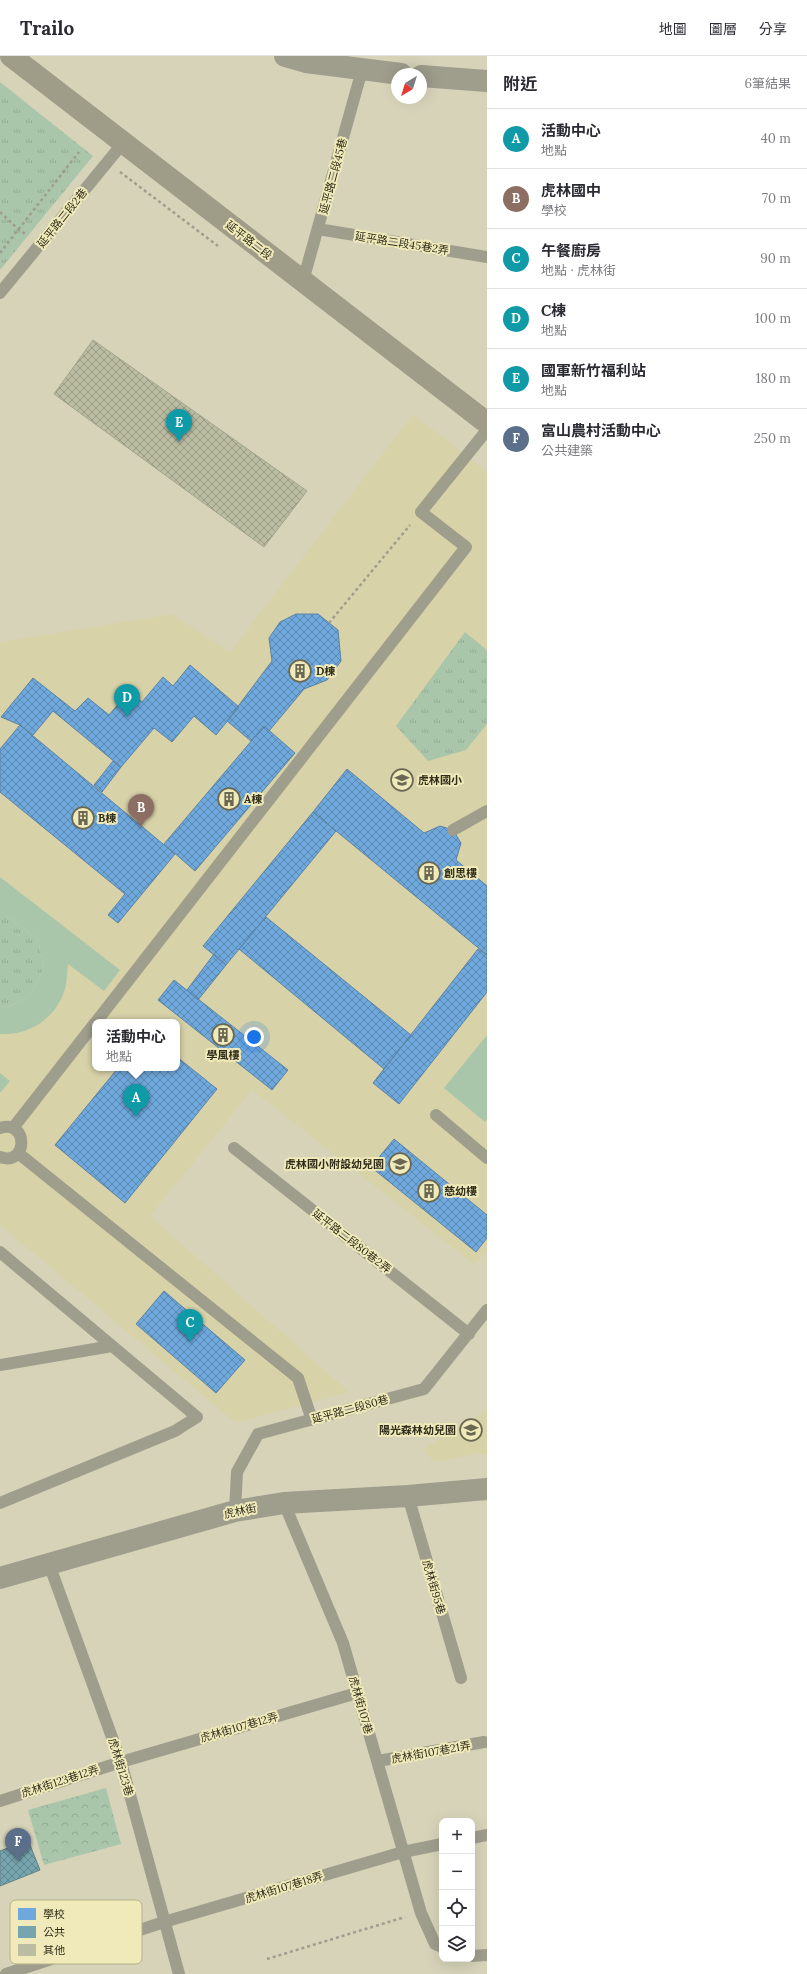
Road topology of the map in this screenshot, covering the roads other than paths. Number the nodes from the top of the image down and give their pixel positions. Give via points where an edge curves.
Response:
1 (11, 56) edge
2 (285, 56) edge
3 (362, 70) junction
4 (391, 73) edge
5 (427, 76) edge
6 (487, 81) edge
7 (123, 143) junction
8 (318, 229) junction
9 (487, 257) edge
10 (303, 281) junction
11 (0, 293) edge
12 (487, 423) edge
13 (487, 430) edge
14 (487, 811) edge
15 (453, 830) dead end
16 (99, 1019) edge
17 (92, 1028) edge
18 (436, 1115) dead end
19 (0, 1128) edge
20 (13, 1128) junction
21 (234, 1148) dead end
22 (18, 1153) junction
23 (0, 1157) edge
24 (487, 1158) edge
25 (0, 1252) edge
26 (487, 1310) edge
27 (469, 1334) junction
28 (112, 1346) junction
29 (0, 1365) edge
30 (312, 1420) junction
31 (487, 1489) edge
32 (408, 1496) junction
33 (0, 1503) edge
34 (284, 1503) junction
35 (235, 1511) junction
36 (49, 1564) junction
37 (0, 1578) edge
38 (461, 1678) dead end
39 (357, 1693) junction
40 (484, 1742) dead end
41 (378, 1761) junction
42 (120, 1762) junction
43 (0, 1801) edge
44 (487, 1835) edge
45 (475, 1837) edge
46 (439, 1845) edge
47 (403, 1852) junction
48 (164, 1922) junction
49 (142, 1929) edge
50 (439, 1946) edge
51 (487, 1955) edge
52 (475, 1956) edge
53 (36, 1964) edge
54 (6, 1974) edge
55 (179, 1974) edge

1 - 7 street, 延平路二段
2 - 3 street via 306,62
3 - 4 street
3 - 8 lane, 延平路二段45巷
5 - 6 street
7 - 10 street, 延平路二段
7 - 11 lane, 延平路二段2巷
8 - 9 lane, 延平路二段45巷2弄
8 - 10 lane, 延平路二段45巷
10 - 12 street, 延平路二段
13 - 16 lane via 421,512 466,547
14 - 15 lane
17 - 20 lane
18 - 24 lane
19 - 20 lane
20 - 22 lane via 22,1140
21 - 27 lane, 延平路二段80巷2弄
22 - 23 lane via 9,1159
22 - 30 lane via 298,1378
25 - 28 lane
26 - 27 lane, 延平路二段80巷
27 - 30 lane, 延平路二段80巷 via 424,1389
28 - 29 lane
28 - 33 lane via 197,1417 175,1431
30 - 35 lane, 延平路二段80巷 via 258,1434 237,1472
31 - 32 street, 虎林街
32 - 34 street, 虎林街
32 - 38 lane, 虎林街95巷
34 - 35 street, 虎林街
34 - 39 lane, 虎林街107巷 via 343,1643
35 - 36 street, 虎林街
36 - 37 street, 虎林街
36 - 42 lane, 虎林街123巷
39 - 41 lane, 虎林街107巷
39 - 42 lane, 虎林街107巷12弄
40 - 41 lane, 虎林街107巷21弄
41 - 47 lane, 虎林街107巷
42 - 43 lane, 虎林街123巷12弄
42 - 48 lane, 虎林街123巷
44 - 45 lane
46 - 47 lane, 虎林街107巷18弄
47 - 48 lane, 虎林街107巷18弄
47 - 50 lane, 虎林街107巷 via 421,1913 435,1944
48 - 49 lane, 虎林街107巷18弄
48 - 55 lane, 虎林街123巷
51 - 52 lane
53 - 54 lane, 虎林街107巷18弄

